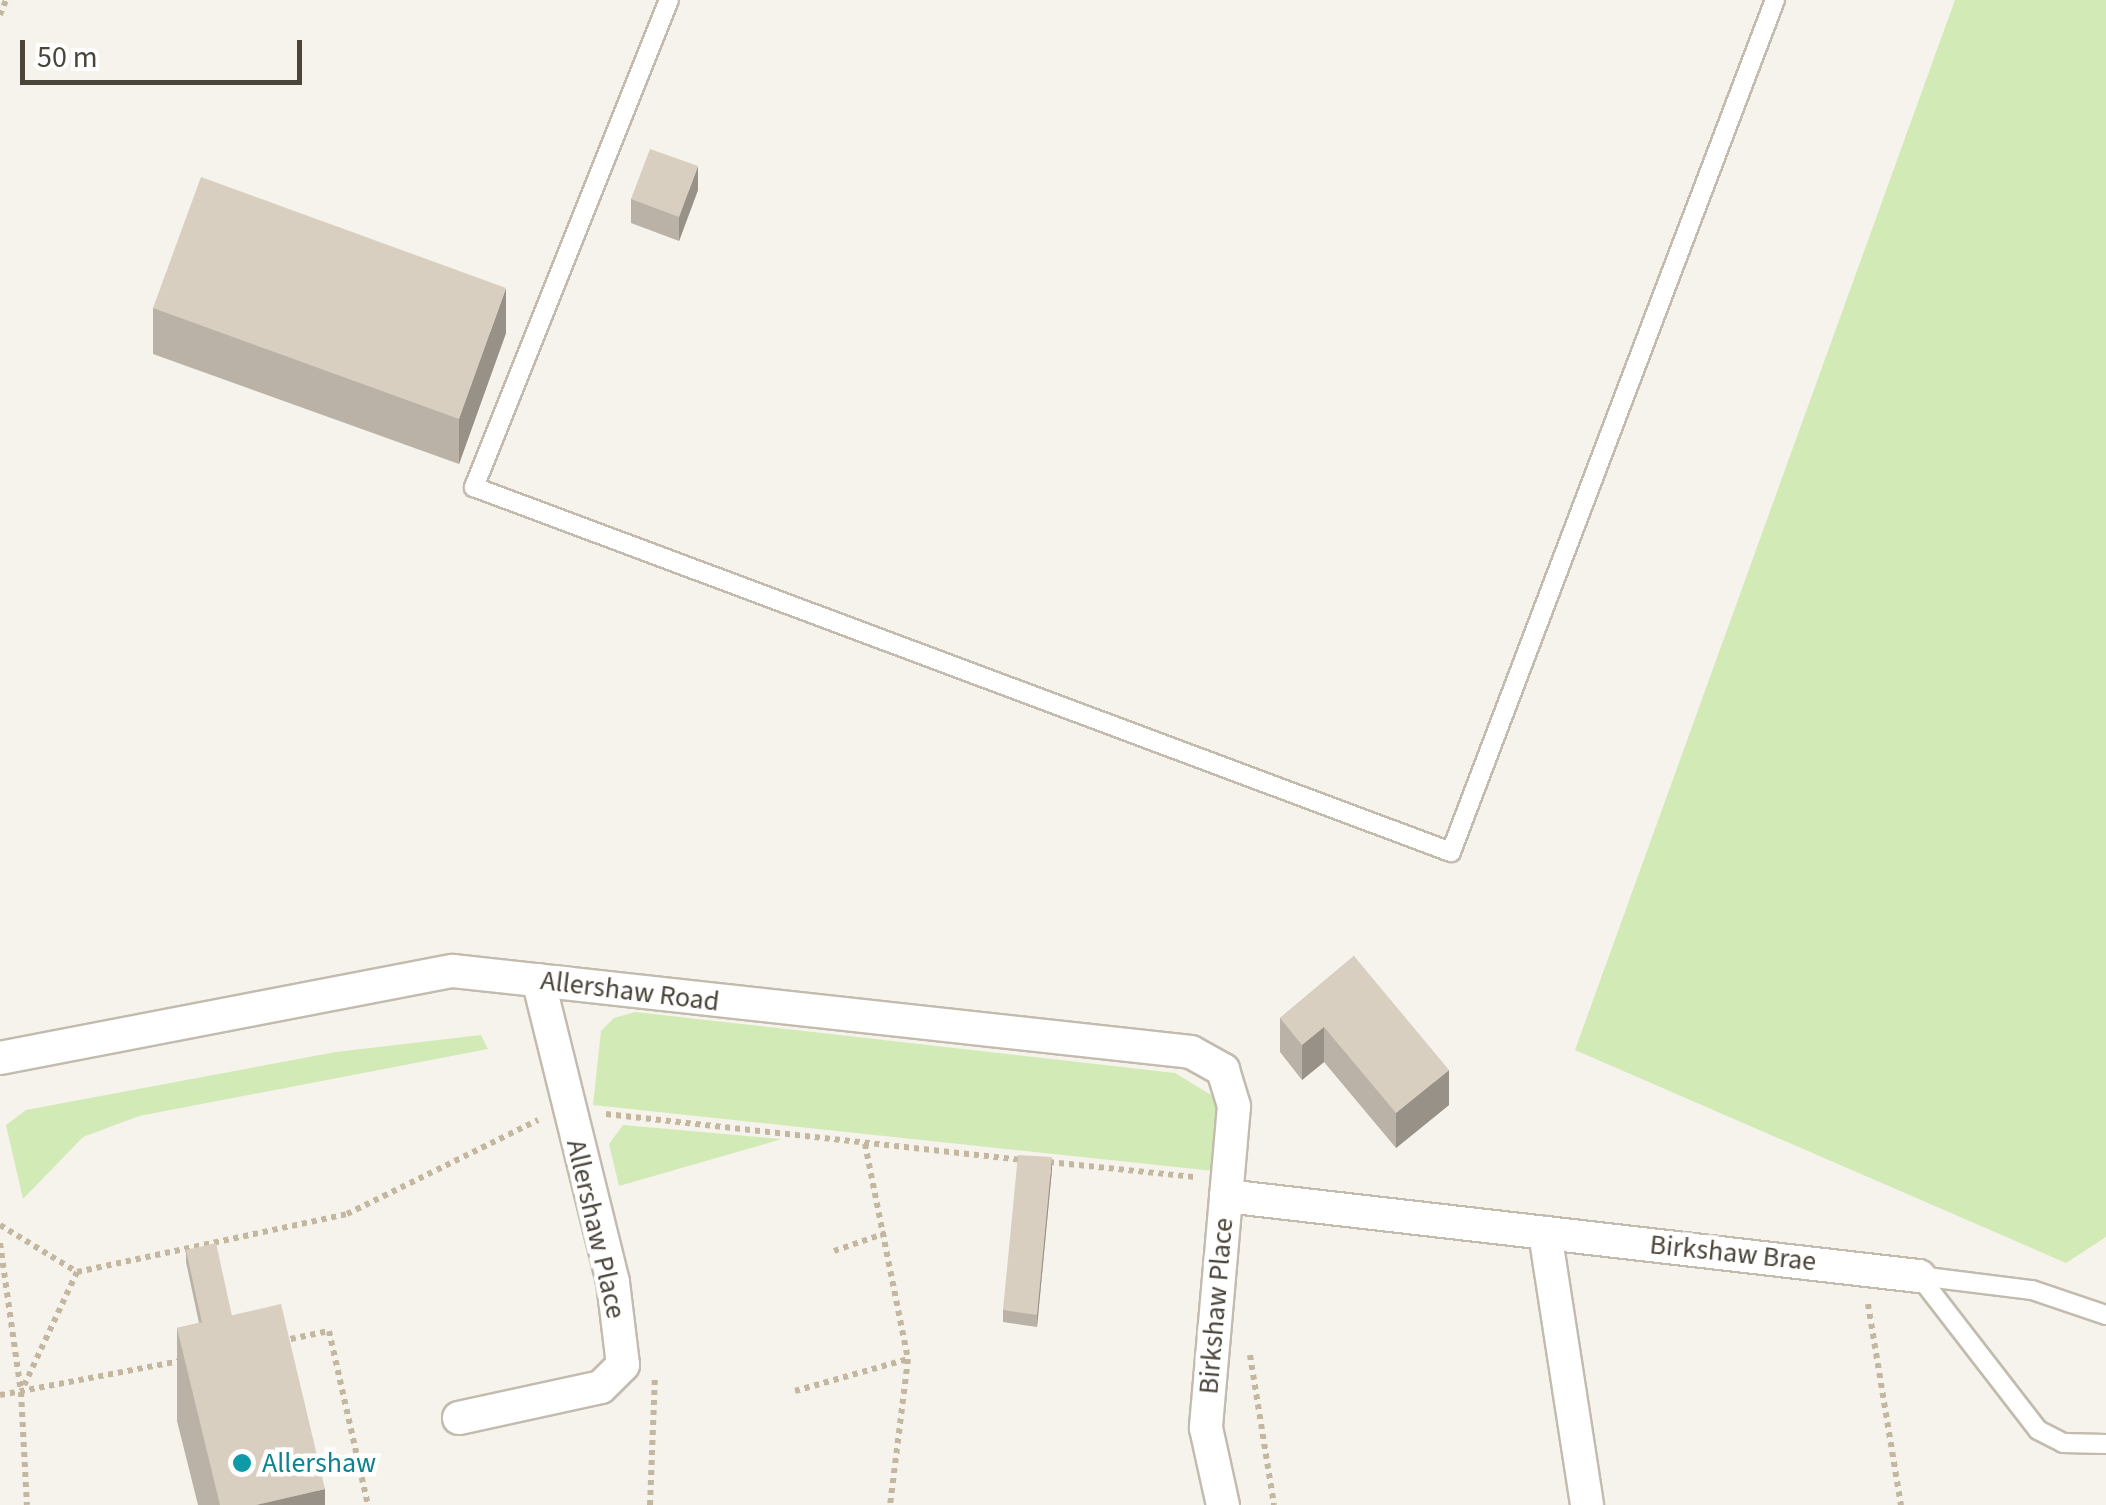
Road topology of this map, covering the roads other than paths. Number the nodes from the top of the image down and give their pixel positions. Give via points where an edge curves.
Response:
1 (669, 0) edge
2 (1775, 0) edge
3 (538, 980) junction
4 (0, 1058) edge
5 (1234, 1106) joint
6 (1228, 1188) junction
7 (1545, 1233) junction
8 (1920, 1276) junction
9 (2106, 1315) edge
10 (458, 1418) dead end
11 (2106, 1444) edge
12 (1224, 1505) edge
13 (1587, 1505) edge

1 - 2 lane via 474,488 1451,852
3 - 4 street, Allershaw Road via 453,971
3 - 5 street, Allershaw Road via 1191,1052 1224,1070
3 - 10 street, Allershaw Place via 613,1282 623,1364 601,1386
5 - 6 street, Birkshaw Place
6 - 7 street, Birkshaw Brae
6 - 12 street, Birkshaw Place via 1206,1428
7 - 8 street, Birkshaw Brae
7 - 13 street
8 - 9 lane via 2032,1290
8 - 11 lane via 2038,1430 2063,1443

